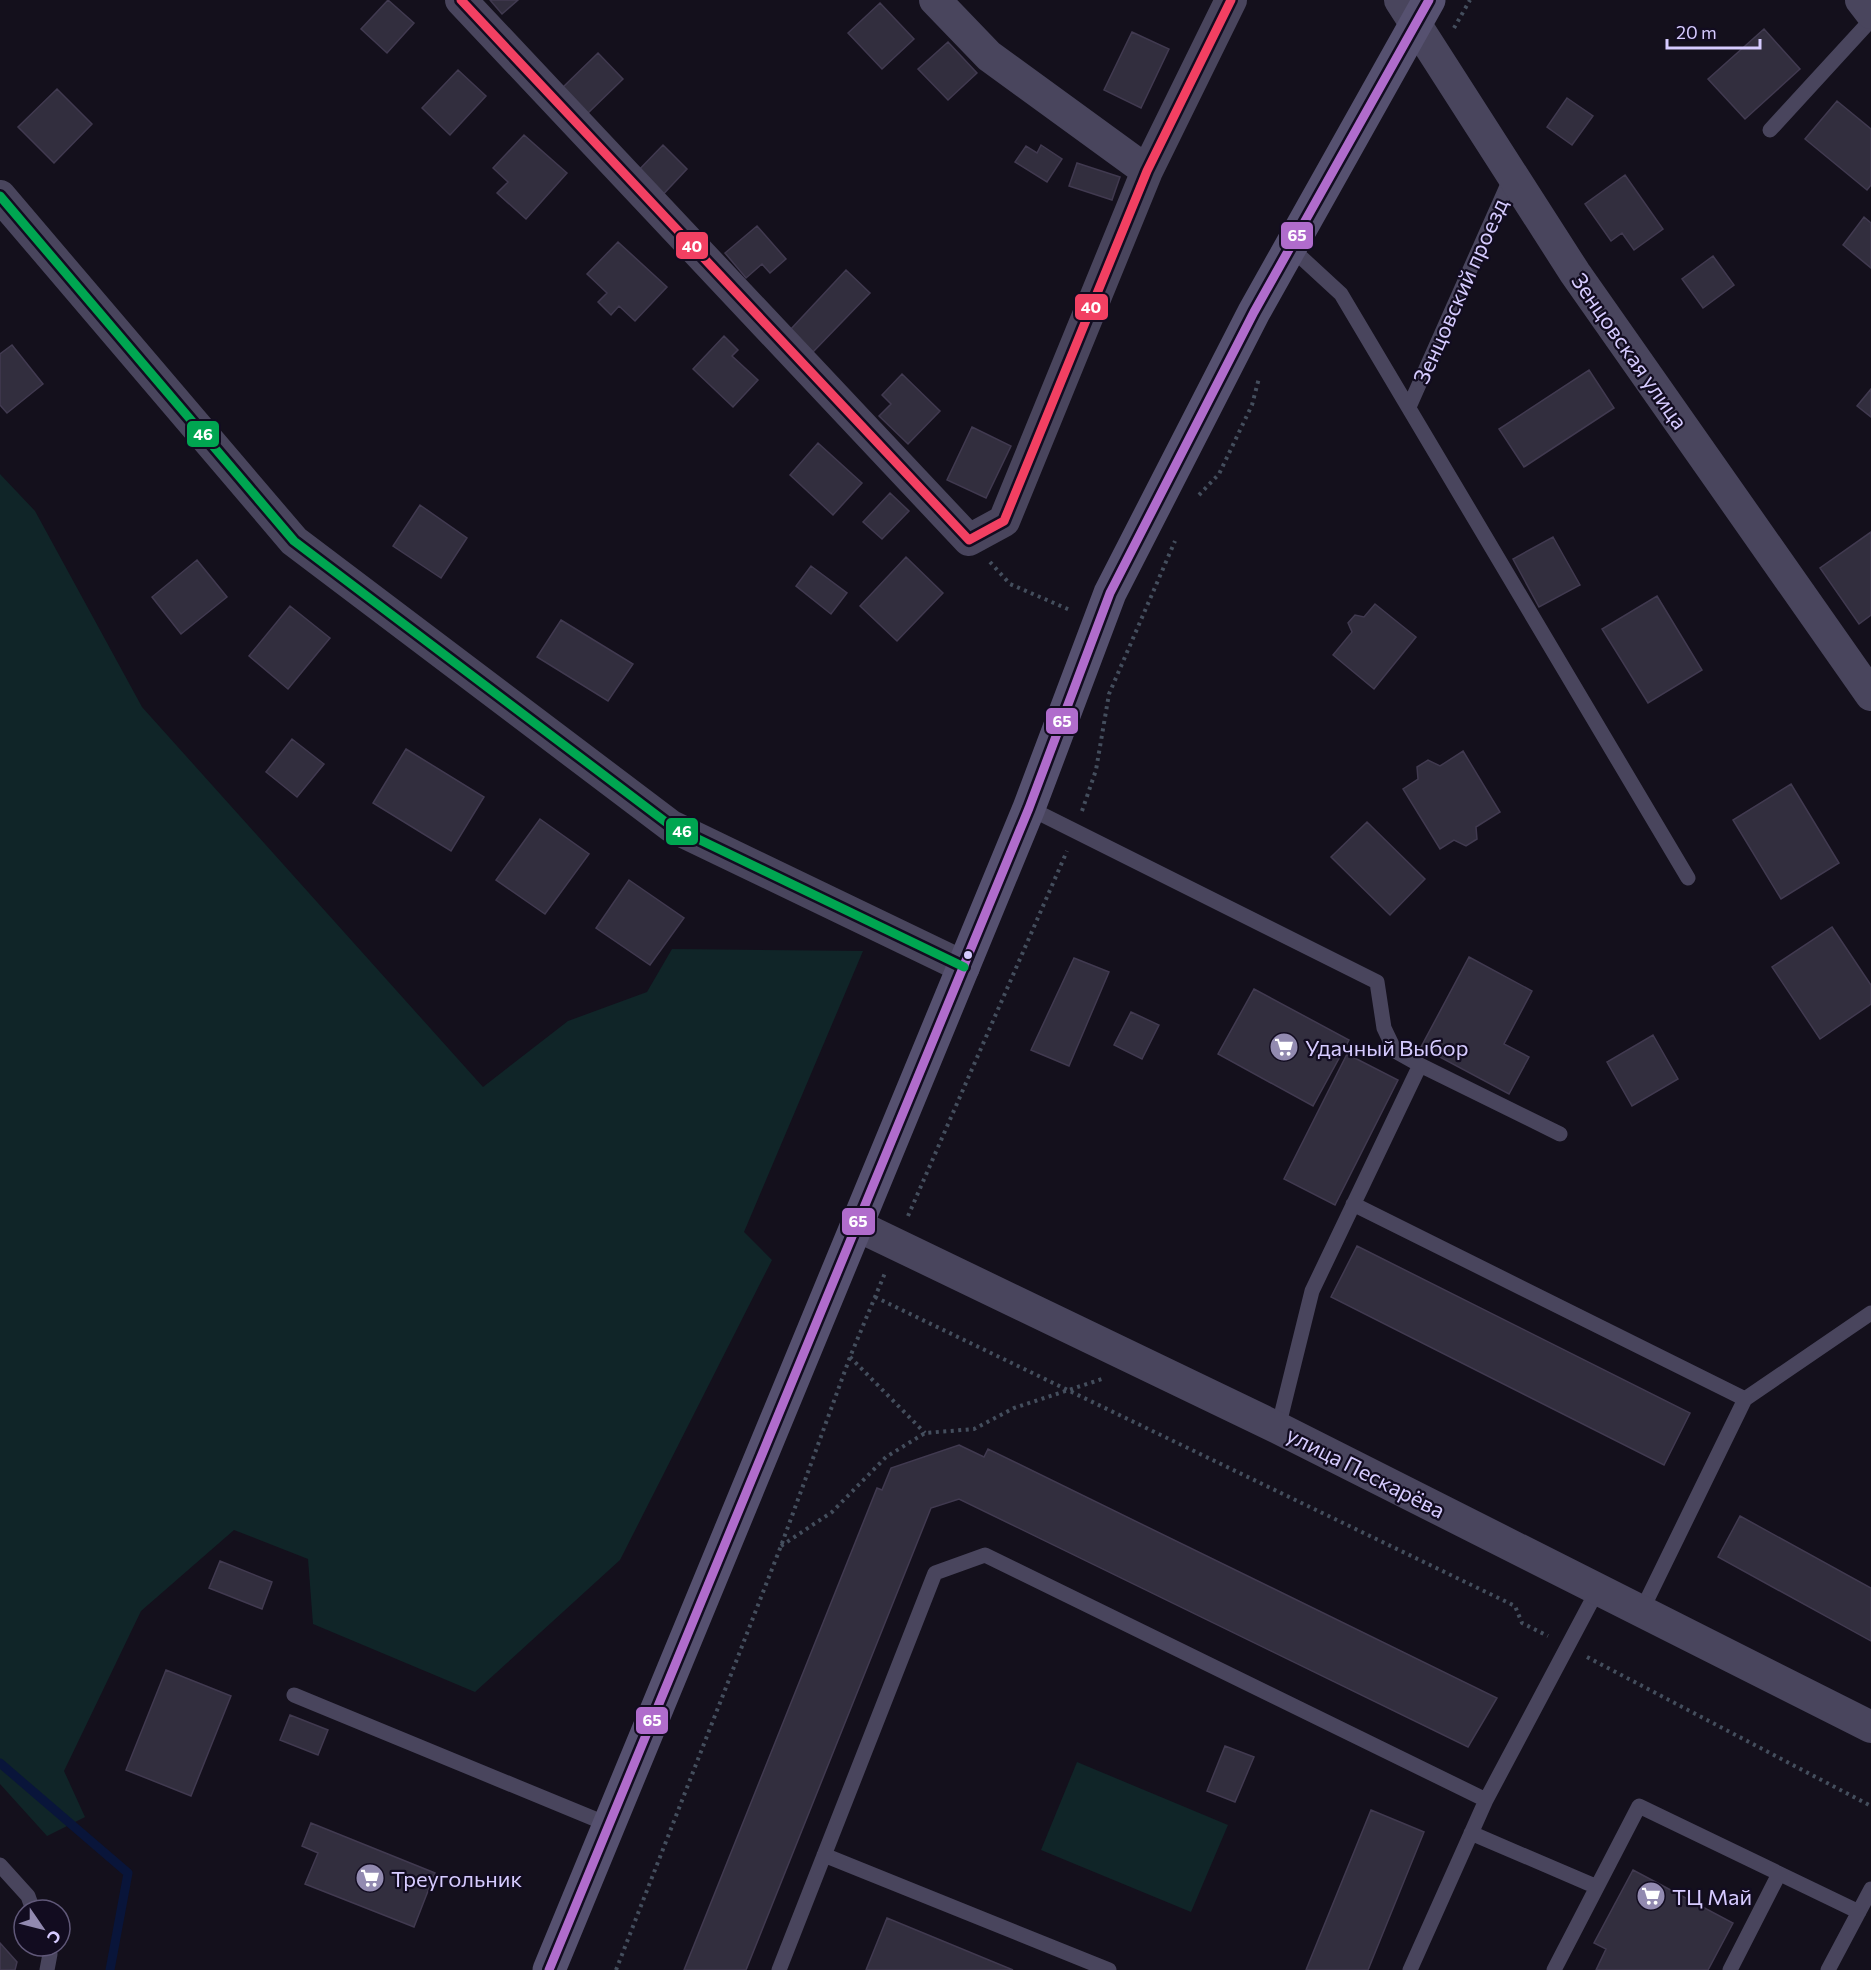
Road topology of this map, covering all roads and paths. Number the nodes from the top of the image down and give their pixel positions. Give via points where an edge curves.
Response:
1 (461, 0) edge
2 (935, 0) edge
3 (1231, 0) edge
4 (1470, 0) edge
5 (1861, 0) edge
6 (1414, 8) edge
7 (1871, 13) edge
8 (1871, 20) edge
9 (1437, 58) junction
10 (1770, 130) dead end
11 (1147, 171) junction
12 (1512, 175) junction
13 (0, 196) edge
14 (1290, 247) junction
15 (1259, 376) dead end
16 (1409, 407) junction
17 (1194, 503) dead end
18 (1177, 538) dead end
19 (969, 540) junction
20 (1098, 623) junction
21 (1871, 695) edge
22 (1029, 808) junction
23 (1075, 831) junction
24 (1688, 878) dead end
25 (964, 968) junction
26 (1420, 1065) junction
27 (1560, 1134) dead end
28 (1353, 1204) junction
29 (858, 1226) junction
30 (897, 1244) junction
31 (875, 1297) junction
32 (1871, 1313) edge
33 (850, 1357) junction
34 (1144, 1365) junction
35 (1070, 1390) junction
36 (1745, 1399) junction
37 (1278, 1428) junction
38 (925, 1433) junction
39 (781, 1546) junction
40 (1598, 1589) junction
41 (1642, 1610) junction
42 (1567, 1646) junction
43 (294, 1695) dead end
44 (1871, 1727) edge
45 (1486, 1800) junction
46 (1871, 1806) edge
47 (608, 1824) junction
48 (1471, 1833) junction
49 (824, 1856) junction
50 (0, 1865) edge
51 (1779, 1874) junction
52 (1597, 1887) junction
53 (1871, 1889) edge
54 (29, 1898) edge
55 (1859, 1912) junction
56 (549, 1970) edge
57 (616, 1970) edge
58 (779, 1970) edge
59 (1109, 1970) edge
60 (1410, 1970) edge
61 (1554, 1970) edge
62 (1730, 1970) edge
63 (1828, 1970) edge

1 - 19 street
2 - 11 street via 989,56
3 - 11 street
4 - 9 path
5 - 7 street
6 - 9 street, Зенцовская улица
6 - 14 main road
8 - 10 lane
9 - 12 street, Зенцовская улица
11 - 19 street via 1004,521
12 - 16 lane, Зенцовский проезд
12 - 21 street, Зенцовская улица via 1575,273
13 - 25 street via 294,542 671,826
14 - 16 lane via 1341,294
14 - 20 main road
15 - 17 path via 1252,405 1219,474
16 - 24 lane
18 - 23 path via 1109,694 1096,770
19 - 20 path via 1010,584
20 - 22 main road
22 - 23 lane
22 - 25 main road
23 - 26 lane via 1377,982 1384,1028 1395,1051
23 - 30 path
25 - 29 main road
26 - 27 lane
26 - 28 lane
28 - 36 lane
28 - 37 lane via 1312,1291
29 - 30 street, улица Пескарёва
29 - 47 main road
30 - 31 path
30 - 34 street, улица Пескарёва
31 - 33 path
31 - 35 path
32 - 36 lane
33 - 38 path
33 - 39 path
34 - 35 path
34 - 37 street, улица Пескарёва
35 - 38 path via 1014,1408 974,1429
35 - 42 path via 1515,1606 1522,1623
36 - 41 lane
37 - 40 street, улица Пескарёва
38 - 39 path via 886,1457 832,1512
39 - 57 path
40 - 41 street, улица Пескарёва
40 - 42 lane
41 - 44 street, улица Пескарёва
42 - 45 lane
42 - 46 path
43 - 47 lane
45 - 48 lane
45 - 49 lane via 985,1554 934,1573
47 - 56 main road
48 - 52 lane
48 - 60 lane
49 - 58 lane
49 - 59 lane
50 - 54 lane
51 - 52 lane via 1639,1806
51 - 55 lane
51 - 62 lane
52 - 61 lane
53 - 55 lane
55 - 63 lane

